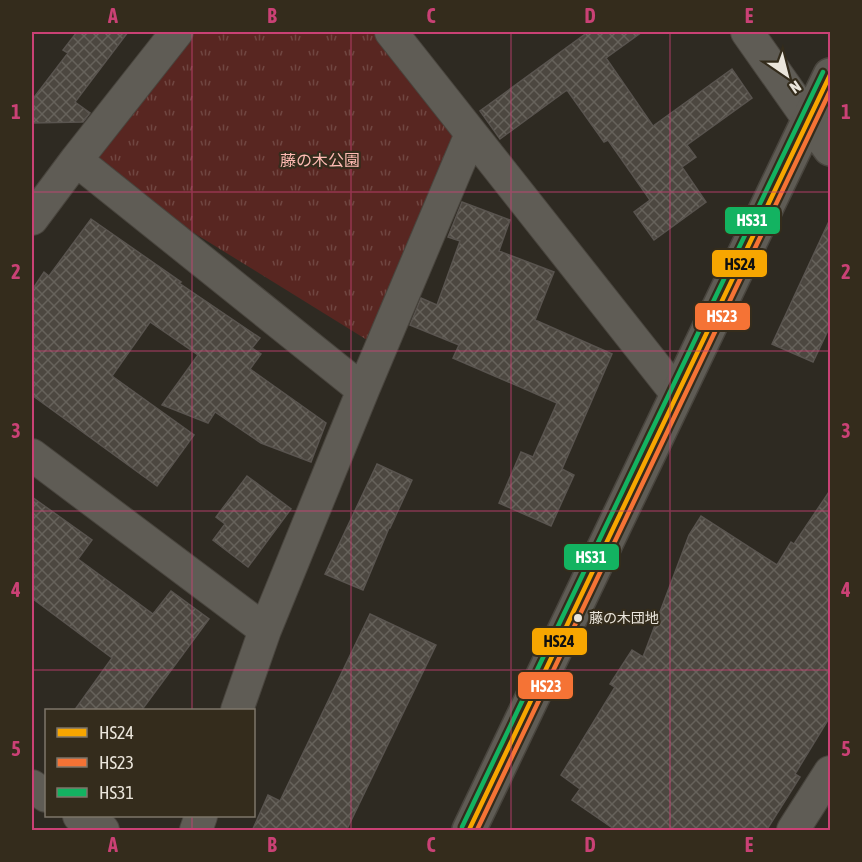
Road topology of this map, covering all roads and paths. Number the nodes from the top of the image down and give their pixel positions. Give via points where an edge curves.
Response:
1 (177, 32) edge
2 (391, 32) edge
3 (747, 32) edge
4 (831, 75) edge
5 (809, 120) junction
6 (471, 134) junction
7 (831, 149) edge
8 (76, 160) junction
9 (32, 219) edge
10 (363, 390) junction
11 (677, 394) junction
12 (32, 455) edge
13 (265, 630) junction
14 (238, 709) edge
15 (831, 772) edge
16 (32, 786) edge
17 (45, 795) edge
18 (81, 817) edge
19 (103, 831) edge
20 (469, 831) edge
21 (793, 831) edge

1 - 8 street
2 - 6 street
3 - 5 street
4 - 5 street
5 - 7 street
5 - 11 street
6 - 10 street
6 - 11 street
8 - 9 street
8 - 10 street
10 - 13 street
11 - 20 street
12 - 13 street
13 - 14 street
15 - 21 street
16 - 17 street
18 - 19 street

